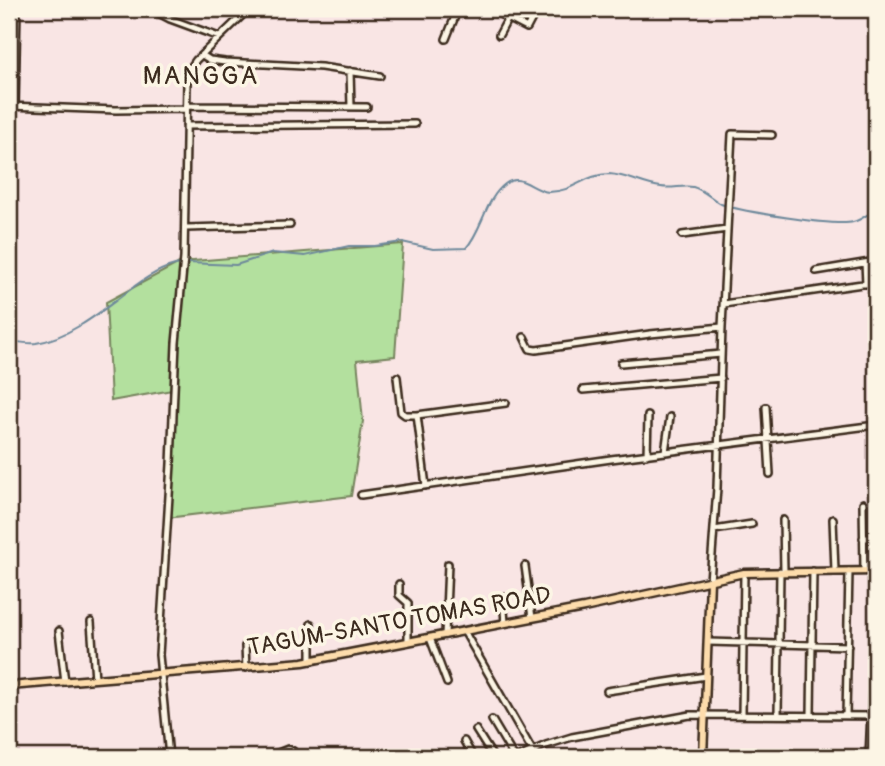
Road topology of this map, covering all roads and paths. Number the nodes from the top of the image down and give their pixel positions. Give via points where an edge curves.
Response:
1 (17, 9) edge
2 (151, 9) edge
3 (249, 9) edge
4 (458, 9) edge
5 (490, 9) edge
6 (513, 9) edge
7 (537, 9) edge
8 (508, 18) junction
9 (499, 35) dead end
10 (219, 37) junction
11 (446, 39) dead end
12 (202, 55) junction
13 (350, 71) junction
14 (380, 76) dead end
15 (12, 106) edge
16 (351, 107) junction
17 (367, 107) dead end
18 (186, 108) junction
19 (415, 124) dead end
20 (186, 126) junction
21 (772, 135) dead end
22 (290, 225) dead end
23 (186, 228) junction
24 (727, 229) junction
25 (876, 230) edge
26 (682, 234) dead end
27 (875, 261) edge
28 (865, 263) junction
29 (816, 271) dead end
30 (876, 282) edge
31 (866, 284) junction
32 (724, 304) junction
33 (722, 327) junction
34 (524, 337) dead end
35 (722, 354) junction
36 (621, 363) dead end
37 (397, 377) dead end
38 (721, 378) junction
39 (583, 390) dead end
40 (506, 403) dead end
41 (765, 407) dead end
42 (418, 415) junction
43 (648, 416) dead end
44 (670, 417) dead end
45 (876, 425) edge
46 (769, 439) junction
47 (718, 446) junction
48 (665, 452) junction
49 (647, 455) junction
50 (770, 474) dead end
51 (426, 486) junction
52 (361, 495) dead end
53 (863, 503) dead end
54 (833, 519) dead end
55 (783, 520) dead end
56 (752, 524) dead end
57 (714, 530) junction
58 (863, 538) junction
59 (876, 538) edge
60 (448, 564) dead end
61 (525, 566) dead end
62 (782, 571) junction
63 (813, 571) junction
64 (835, 571) junction
65 (849, 571) junction
66 (864, 571) junction
67 (876, 571) edge
68 (744, 573) junction
69 (710, 580) junction
70 (399, 584) dead end
71 (503, 597) dead end
72 (876, 602) edge
73 (876, 616) edge
74 (532, 618) junction
75 (90, 622) dead end
76 (312, 624) dead end
77 (505, 624) junction
78 (59, 631) dead end
79 (464, 631) junction
80 (445, 635) junction
81 (875, 636) edge
82 (430, 638) junction
83 (408, 642) junction
84 (708, 642) junction
85 (743, 643) junction
86 (779, 644) junction
87 (813, 645) junction
88 (245, 646) dead end
89 (848, 646) junction
90 (875, 659) edge
91 (311, 661) junction
92 (246, 668) junction
93 (159, 674) junction
94 (706, 676) junction
95 (874, 677) edge
96 (95, 679) junction
97 (65, 682) junction
98 (447, 683) dead end
99 (9, 686) edge
100 (607, 691) dead end
101 (874, 696) edge
102 (704, 714) junction
103 (742, 714) junction
104 (778, 715) junction
105 (811, 715) junction
106 (846, 716) junction
107 (874, 716) edge
108 (492, 720) dead end
109 (476, 730) dead end
110 (464, 741) dead end
111 (532, 750) junction
112 (169, 757) edge
113 (268, 757) edge
114 (295, 757) edge
115 (473, 757) edge
116 (493, 757) edge
117 (514, 757) edge
118 (520, 757) edge
119 (536, 757) edge
120 (703, 757) edge
121 (869, 757) edge

1 - 15 street
2 - 10 street
3 - 10 street
4 - 11 street
5 - 8 street
6 - 8 street
7 - 8 street via 527,28
8 - 9 street
10 - 12 street
12 - 13 street via 225,62
12 - 18 street via 189,70
13 - 14 street
13 - 16 street
15 - 18 street
16 - 17 street
16 - 18 street
18 - 20 street
19 - 20 street
20 - 23 street
21 - 24 street via 732,134
22 - 23 street
23 - 93 street
24 - 26 street
24 - 32 street
25 - 27 street
27 - 28 street
28 - 29 street
28 - 31 street
30 - 31 street
31 - 32 street
32 - 33 street
33 - 34 street via 536,350 530,349
33 - 35 street
35 - 36 street
35 - 38 street
37 - 42 street via 401,412
38 - 39 street
38 - 47 street
40 - 42 street
41 - 46 street
42 - 51 street
43 - 49 street
44 - 48 street
45 - 46 street
46 - 47 street
46 - 50 street
47 - 48 street
47 - 57 street
48 - 49 street
49 - 51 street
51 - 52 street
53 - 58 street
54 - 64 street
55 - 62 street
56 - 57 street
57 - 69 street
58 - 59 street
58 - 66 street
60 - 80 street
61 - 74 street
62 - 63 main road, TAGUM-SANTO TOMAS ROAD
62 - 68 main road, TAGUM-SANTO TOMAS ROAD
62 - 86 street
63 - 64 main road, TAGUM-SANTO TOMAS ROAD
63 - 87 street
64 - 65 main road, TAGUM-SANTO TOMAS ROAD
65 - 66 main road, TAGUM-SANTO TOMAS ROAD
65 - 89 street
66 - 67 main road, TAGUM-SANTO TOMAS ROAD
68 - 69 main road, TAGUM-SANTO TOMAS ROAD
68 - 85 street
69 - 74 main road, TAGUM-SANTO TOMAS ROAD
69 - 84 main road
70 - 83 street via 399,595 408,603
71 - 77 street
72 - 73 street
73 - 81 street
74 - 77 main road, TAGUM-SANTO TOMAS ROAD
75 - 96 street
76 - 91 street
77 - 79 main road, TAGUM-SANTO TOMAS ROAD
78 - 97 street
79 - 80 main road, TAGUM-SANTO TOMAS ROAD
79 - 111 street
80 - 82 main road, TAGUM-SANTO TOMAS ROAD
81 - 90 street
82 - 83 main road, TAGUM-SANTO TOMAS ROAD
82 - 98 street
83 - 91 main road, TAGUM-SANTO TOMAS ROAD
84 - 85 street
84 - 94 main road
85 - 86 street
85 - 103 street
86 - 87 street
86 - 104 street
87 - 89 street
87 - 105 street
88 - 92 street
89 - 106 street
90 - 95 street
91 - 92 main road, TAGUM-SANTO TOMAS ROAD
92 - 93 main road, TAGUM-SANTO TOMAS ROAD
93 - 96 main road, TAGUM-SANTO TOMAS ROAD
93 - 112 street
94 - 100 street
94 - 102 main road
95 - 101 street
96 - 97 main road, TAGUM-SANTO TOMAS ROAD
97 - 99 main road, TAGUM-SANTO TOMAS ROAD
101 - 107 street
102 - 103 street
102 - 111 street via 572,737
102 - 120 main road
103 - 104 street
104 - 105 street
105 - 106 street
106 - 107 street
107 - 121 street
108 - 117 street
109 - 116 street
110 - 115 street
111 - 118 street
111 - 119 street
113 - 114 street via 288,749

